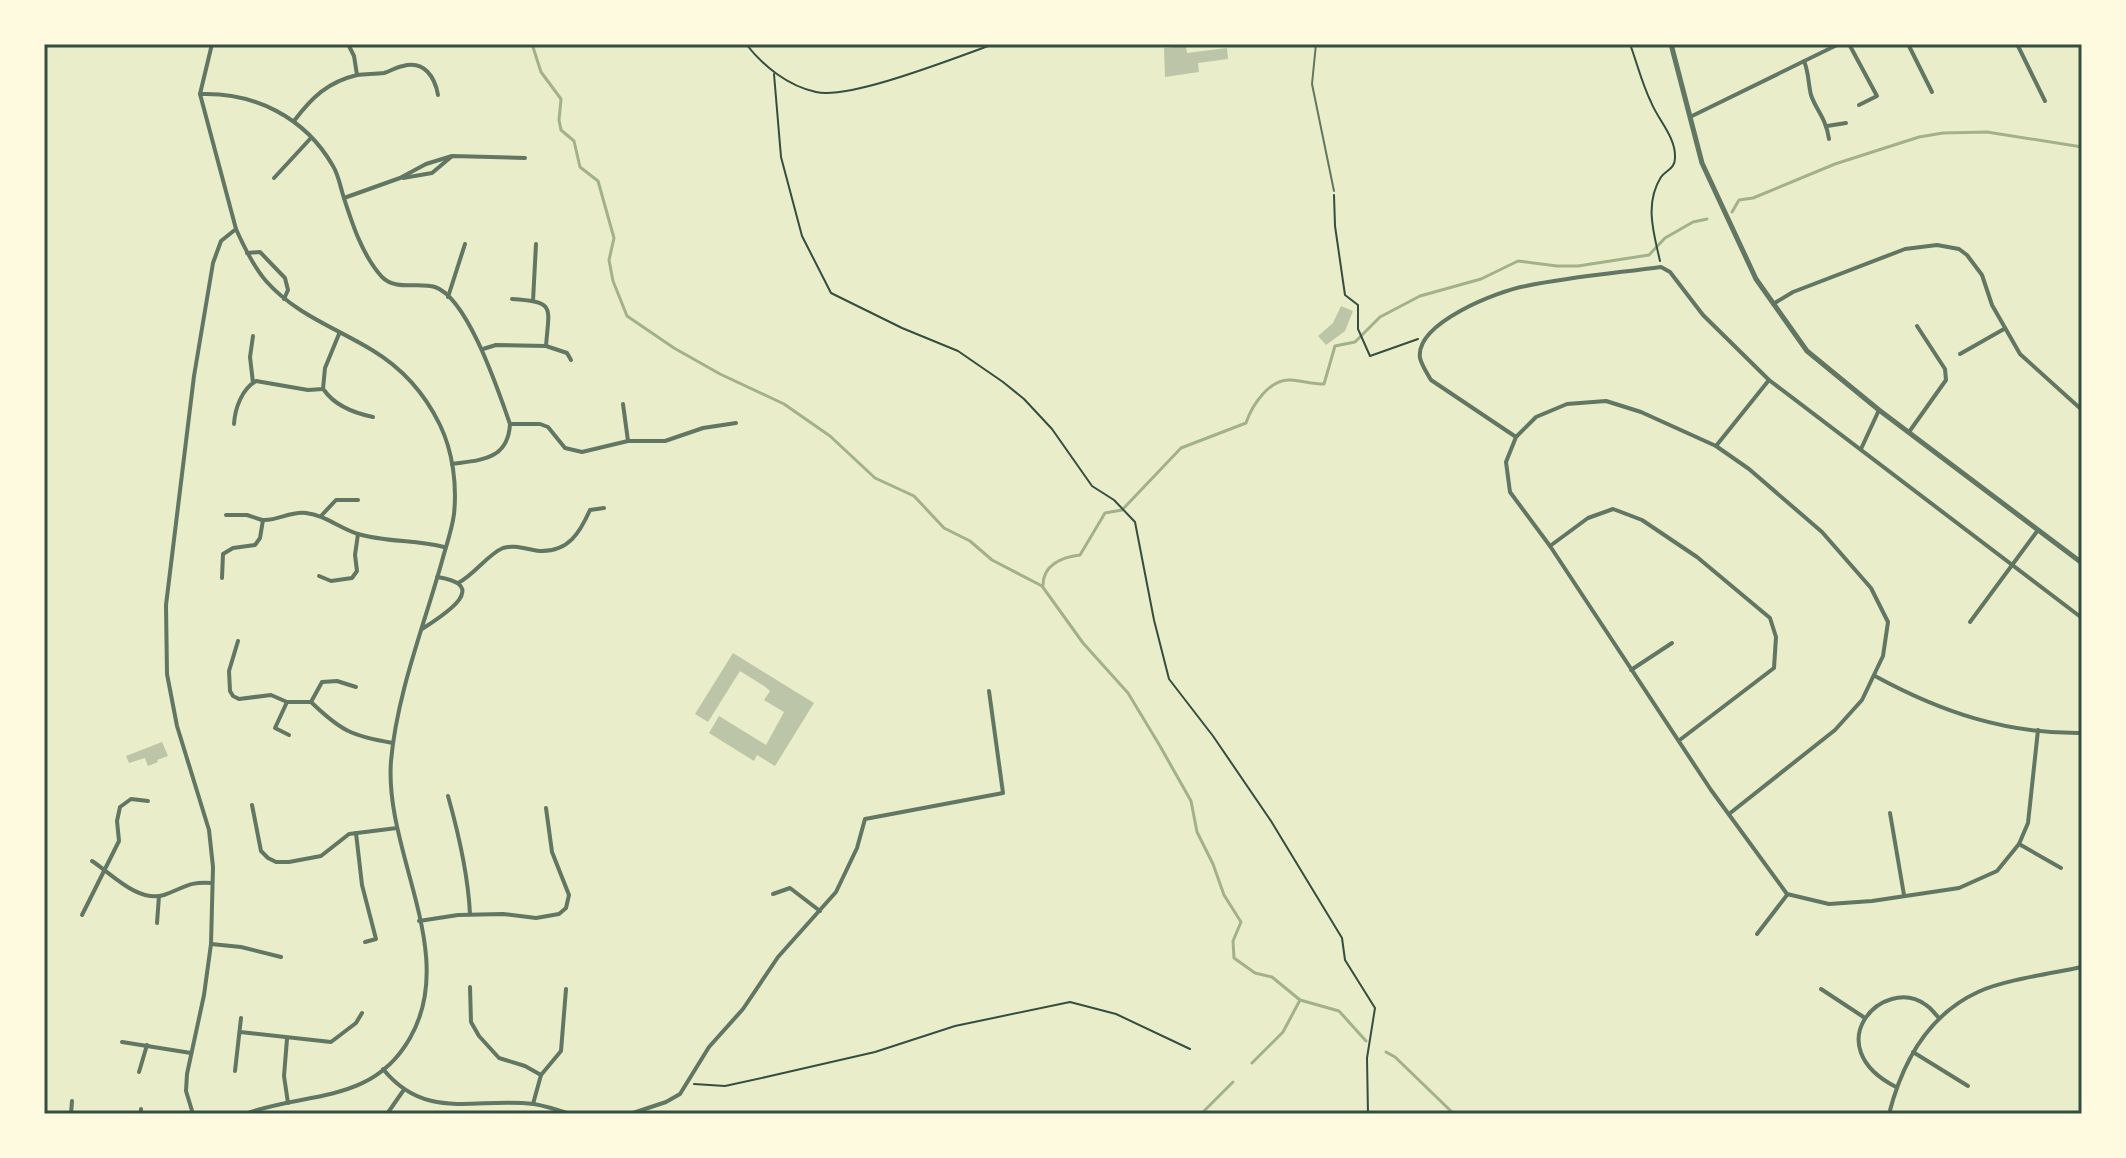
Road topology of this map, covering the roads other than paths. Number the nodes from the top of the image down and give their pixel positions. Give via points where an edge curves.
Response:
1 (212, 44) edge
2 (348, 44) edge
3 (1316, 44) edge
4 (1671, 44) edge
5 (1839, 44) edge
6 (1849, 44) edge
7 (1908, 44) edge
8 (2017, 44) edge
9 (1804, 61) junction
10 (357, 75) junction
11 (1932, 92) dead end
12 (200, 94) junction
13 (438, 95) dead end
14 (2045, 101) dead end
15 (1859, 105) dead end
16 (1689, 117) junction
17 (294, 121) junction
18 (1846, 123) dead end
19 (1827, 126) junction
20 (311, 138) junction
21 (1829, 139) dead end
22 (452, 156) junction
23 (525, 158) dead end
24 (274, 178) dead end
25 (400, 178) junction
26 (1334, 191) road end
27 (344, 198) junction
28 (236, 229) junction
29 (465, 244) dead end
30 (536, 244) dead end
31 (247, 253) junction
32 (448, 297) junction
33 (284, 299) junction
34 (512, 299) dead end
35 (533, 301) junction
36 (1773, 304) junction
37 (1917, 326) dead end
38 (2004, 329) junction
39 (339, 333) junction
40 (253, 336) dead end
41 (546, 346) junction
42 (483, 349) junction
43 (1960, 354) dead end
44 (571, 360) dead end
45 (1769, 380) junction
46 (253, 383) junction
47 (323, 389) junction
48 (623, 404) dead end
49 (1879, 410) junction
50 (2082, 410) edge
51 (373, 417) dead end
52 (736, 423) dead end
53 (234, 424) dead end
54 (510, 424) junction
55 (1909, 432) junction
56 (1516, 437) junction
57 (628, 441) junction
58 (1716, 446) junction
59 (1861, 449) junction
60 (452, 464) junction
61 (358, 500) dead end
62 (604, 508) dead end
63 (226, 515) dead end
64 (321, 516) junction
65 (263, 520) junction
66 (2039, 529) junction
67 (358, 534) junction
68 (1550, 546) junction
69 (445, 547) junction
70 (2082, 563) edge
71 (2011, 564) junction
72 (319, 576) dead end
73 (437, 577) junction
74 (222, 578) dead end
75 (458, 583) junction
76 (2082, 618) edge
77 (1970, 622) dead end
78 (422, 629) junction
79 (238, 641) dead end
80 (1672, 643) dead end
81 (1631, 670) junction
82 (1875, 676) junction
83 (356, 687) dead end
84 (989, 691) dead end
85 (287, 702) junction
86 (311, 702) junction
87 (2038, 730) junction
88 (2082, 733) edge
89 (289, 735) dead end
90 (1680, 740) junction
91 (393, 743) junction
92 (448, 796) dead end
93 (148, 801) dead end
94 (252, 805) dead end
95 (546, 808) dead end
96 (1890, 813) dead end
97 (1729, 814) junction
98 (397, 828) junction
99 (356, 833) junction
100 (2019, 844) junction
101 (92, 861) dead end
102 (2061, 868) dead end
103 (104, 869) junction
104 (213, 883) junction
105 (773, 894) dead end
106 (1787, 894) junction
107 (1904, 895) junction
108 (159, 896) junction
109 (820, 911) junction
110 (470, 914) junction
111 (82, 915) dead end
112 (419, 921) junction
113 (157, 923) dead end
114 (1757, 934) dead end
115 (365, 942) dead end
116 (211, 944) junction
117 (281, 957) dead end
118 (2082, 967) edge
119 (470, 987) dead end
120 (566, 989) dead end
121 (1821, 989) dead end
122 (362, 1013) dead end
123 (241, 1018) dead end
124 (1865, 1018) junction
125 (1939, 1018) junction
126 (240, 1032) junction
127 (287, 1039) junction
128 (122, 1042) dead end
129 (147, 1045) junction
130 (1913, 1052) junction
131 (192, 1053) junction
132 (383, 1069) junction
133 (235, 1071) dead end
134 (139, 1072) dead end
135 (541, 1075) junction
136 (1968, 1086) dead end
137 (1896, 1087) junction
138 (403, 1091) junction
139 (72, 1101) dead end
140 (288, 1103) junction
141 (533, 1104) junction
142 (71, 1114) edge
143 (193, 1114) edge
144 (245, 1114) edge
145 (387, 1114) edge
146 (570, 1114) edge
147 (630, 1114) edge
148 (1889, 1114) edge

1 - 12 street
2 - 10 street
3 - 26 lane via 1312,84
4 - 16 street
5 - 9 street
6 - 15 street via 1877,96
7 - 11 street
8 - 14 street
9 - 16 street
9 - 19 street via 1811,96
10 - 13 street via 417,66 431,75
10 - 17 street via 314,95
12 - 17 street via 242,97
12 - 28 street
16 - 36 street via 1702,163 1740,249
17 - 20 street
18 - 19 street
19 - 21 street
20 - 24 street
20 - 27 street via 333,166
22 - 23 street
22 - 25 street
22 - 25 street via 432,173
25 - 27 street
27 - 32 street via 363,248 382,277 389,283 435,287
28 - 31 street
28 - 104 street via 221,241 213,263 166,605 167,674 209,830
29 - 32 street
30 - 35 street
31 - 33 street
31 - 33 street via 260,252 285,278
32 - 42 street
33 - 39 street
34 - 35 street
35 - 41 street via 548,312
36 - 38 street via 1905,249 1949,246 1976,264
36 - 49 street via 1807,351
37 - 55 street via 1945,369 1946,380
38 - 43 street
38 - 50 street via 2020,354
39 - 47 street
39 - 60 street via 387,360 418,389 442,428
40 - 46 street
41 - 42 street
41 - 44 street via 567,353
42 - 54 street
45 - 56 street via 1661,267 1523,286 1443,321 1426,336 1420,355 1431,380
45 - 58 street
45 - 59 street
46 - 47 street
46 - 53 street via 245,390
47 - 51 street via 351,411
48 - 57 street
49 - 55 street
49 - 59 street
52 - 57 street via 657,442
54 - 57 street via 548,427 559,444 574,452
54 - 60 street via 506,444 494,455
55 - 66 street
56 - 58 street via 1536,417 1567,404 1606,401
56 - 68 street via 1506,462 1510,492
58 - 82 street via 1822,532 1871,588 1888,622
59 - 71 street
60 - 69 street via 454,514
61 - 64 street via 336,500
62 - 75 street via 590,510 580,534 564,545 542,551 501,549
63 - 65 street
64 - 65 street via 301,512
64 - 67 street
65 - 74 street via 255,545 223,554
66 - 70 street
66 - 71 street
67 - 69 street
67 - 72 street via 357,571 352,578 331,581
68 - 81 street
68 - 90 street via 1588,518 1613,509 1642,520 1697,557 1770,618 1776,637 1774,668
69 - 73 street
71 - 76 street
71 - 77 street
73 - 75 street
73 - 78 street
75 - 78 street via 462,595 457,606
78 - 91 street
79 - 85 street via 229,671 233,696 271,695
80 - 81 street
81 - 90 street
82 - 87 street via 1967,718
82 - 97 street via 1835,730
83 - 86 street via 322,682
84 - 109 street via 1003,793 865,819 839,886
85 - 86 street
85 - 89 street via 275,728
86 - 91 street via 337,726 359,737
87 - 88 street
87 - 100 street via 2028,823
90 - 97 street
91 - 98 street
92 - 110 street via 463,852
93 - 103 street via 131,799 120,807 119,841
94 - 99 street via 261,851 276,862 321,856 341,838
95 - 110 street via 552,852 569,895 566,908 536,918
96 - 107 street
97 - 106 street
98 - 99 street
98 - 112 street
99 - 115 street via 376,939
100 - 102 street
100 - 107 street via 1997,871 1959,888
101 - 103 street
103 - 108 street via 137,892
103 - 111 street
104 - 108 street via 187,884
104 - 116 street
105 - 109 street via 790,888
106 - 107 street via 1829,904
106 - 114 street
108 - 113 street
109 - 147 street via 709,1047 680,1094
110 - 112 street
112 - 132 street via 428,970 423,1009 409,1040
116 - 117 street
116 - 131 street
118 - 125 street via 1979,991
119 - 135 street via 471,1022 479,1036 499,1058
120 - 135 street via 561,1051
121 - 124 street
122 - 127 street via 331,1042
123 - 126 street
124 - 125 street via 1896,998 1925,1004
124 - 137 street via 1858,1039 1860,1054 1878,1078
125 - 130 street
126 - 127 street
126 - 133 street
127 - 140 street
128 - 129 street
129 - 131 street
129 - 134 street
130 - 136 street
130 - 137 street
131 - 143 street via 186,1091
132 - 138 street
132 - 140 street via 339,1094
135 - 141 street
137 - 148 street
138 - 141 street via 444,1104
138 - 145 street
139 - 142 street
140 - 144 street
141 - 146 street

